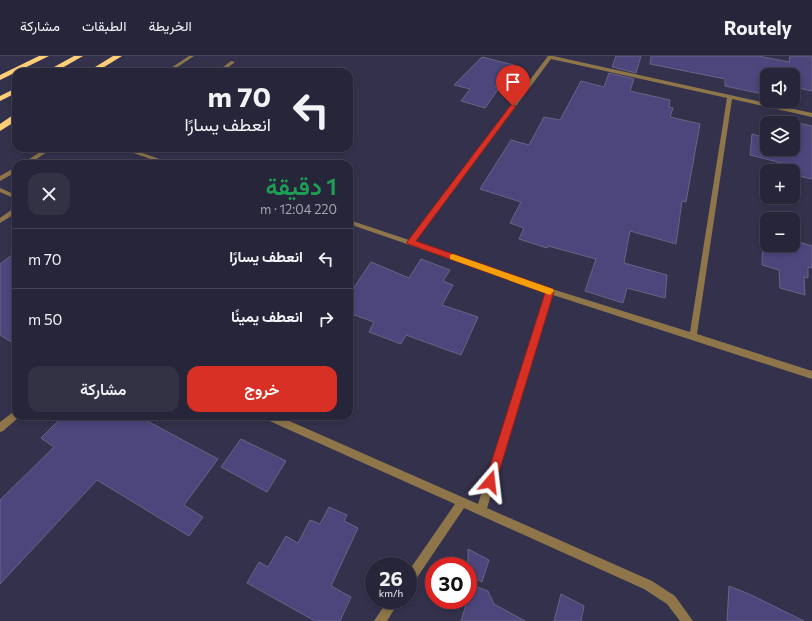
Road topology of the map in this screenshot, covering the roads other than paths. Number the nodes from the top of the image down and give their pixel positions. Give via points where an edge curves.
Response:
1 (45, 56) edge
2 (79, 56) edge
3 (118, 56) edge
4 (192, 56) edge
5 (550, 57) edge
6 (232, 62) dead end
7 (20, 68) edge
8 (57, 68) edge
9 (98, 68) edge
10 (174, 68) edge
11 (224, 68) edge
12 (12, 72) edge
13 (0, 78) edge
14 (12, 92) edge
15 (730, 97) junction
16 (0, 99) edge
17 (12, 115) edge
18 (812, 115) edge
19 (12, 120) edge
20 (0, 122) edge
21 (0, 128) edge
22 (44, 152) edge
23 (134, 152) edge
24 (31, 160) edge
25 (159, 160) edge
26 (12, 172) edge
27 (0, 179) edge
28 (0, 190) edge
29 (12, 195) edge
30 (12, 213) edge
31 (0, 221) edge
32 (353, 223) edge
33 (411, 242) junction
34 (550, 291) junction
35 (693, 336) junction
36 (812, 375) edge
37 (12, 418) edge
38 (277, 420) edge
39 (0, 428) edge
40 (462, 503) junction
41 (481, 511) junction
42 (417, 568) edge
43 (389, 609) edge
44 (380, 621) edge
45 (686, 621) edge

1 - 7 highway
2 - 8 highway
3 - 9 highway
4 - 10 street
5 - 15 street
5 - 33 street
6 - 11 street
12 - 13 highway
14 - 16 highway
15 - 18 street
15 - 35 street
17 - 20 highway
19 - 21 highway
22 - 24 street
23 - 25 street
26 - 27 street
28 - 29 street
30 - 31 street
32 - 33 street
33 - 34 street
34 - 35 street
34 - 41 street
35 - 36 street
37 - 39 street
38 - 40 street
40 - 41 street
40 - 42 street
41 - 45 street via 648,585 671,600
43 - 44 street

